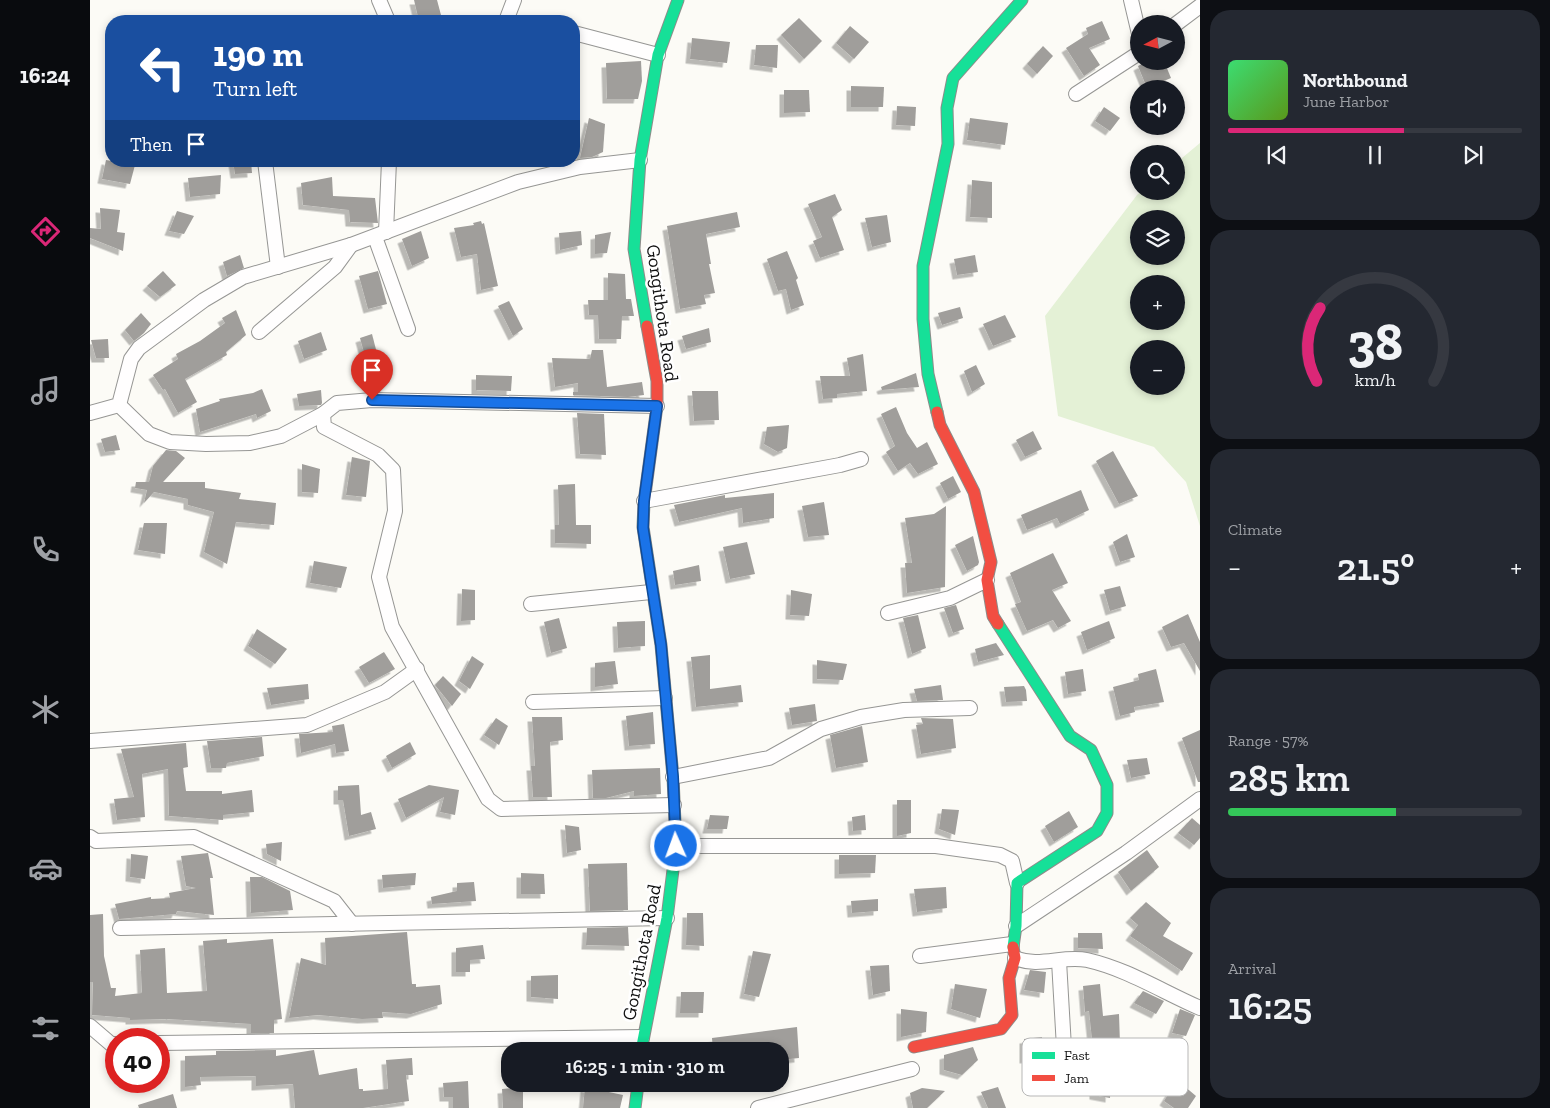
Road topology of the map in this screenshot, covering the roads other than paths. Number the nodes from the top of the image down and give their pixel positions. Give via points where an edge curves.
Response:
1 (379, 0) edge
2 (514, 0) edge
3 (678, 0) edge
4 (1022, 0) edge
5 (1131, 0) edge
6 (1200, 6) edge
7 (385, 15) edge
8 (508, 15) edge
9 (1135, 15) edge
10 (1185, 17) edge
11 (580, 35) edge
12 (658, 55) junction
13 (1130, 59) edge
14 (1076, 94) dead end
15 (640, 160) junction
16 (267, 167) edge
17 (388, 167) edge
18 (380, 234) junction
19 (351, 245) junction
20 (278, 267) junction
21 (408, 329) dead end
22 (259, 332) dead end
23 (119, 405) junction
24 (657, 406) junction
25 (90, 412) edge
26 (323, 414) junction
27 (861, 459) dead end
28 (644, 501) junction
29 (987, 580) junction
30 (651, 592) junction
31 (531, 604) dead end
32 (888, 613) dead end
33 (417, 669) junction
34 (666, 698) junction
35 (533, 702) dead end
36 (970, 708) dead end
37 (90, 742) edge
38 (673, 777) junction
39 (1200, 799) edge
40 (674, 805) junction
41 (90, 837) edge
42 (676, 846) junction
43 (1017, 883) junction
44 (667, 918) junction
45 (352, 924) junction
46 (1016, 926) junction
47 (120, 928) dead end
48 (1012, 944) junction
49 (920, 956) dead end
50 (1015, 958) junction
51 (1059, 961) junction
52 (1200, 1008) edge
53 (90, 1026) edge
54 (642, 1037) junction
55 (105, 1038) edge
56 (1063, 1038) edge
57 (642, 1042) edge
58 (170, 1044) edge
59 (914, 1047) dead end
60 (912, 1069) dead end
61 (637, 1092) edge
62 (636, 1108) edge
63 (758, 1108) edge

1 - 7 street
2 - 8 street
3 - 12 street, Gongithota Road
4 - 29 street via 953,78 947,108 948,144 922,266 928,374 940,425 974,492 992,562
5 - 9 street
6 - 10 street
11 - 12 street
12 - 15 street, Gongithota Road
13 - 14 street
15 - 18 street via 580,167 518,182
15 - 24 street, Gongithota Road via 634,249 657,380
16 - 20 street
17 - 18 street
18 - 19 street
18 - 21 street
19 - 20 street
19 - 22 street via 335,267
20 - 23 street via 243,277 227,286 139,348 131,359
23 - 25 street
23 - 26 street via 149,434 170,442 206,444 250,443 281,436
24 - 26 street via 372,400 337,403
24 - 28 street, Gongithota Road
26 - 33 street via 324,427 378,455 393,470 395,511 378,577 392,627
27 - 28 street
28 - 30 street, Gongithota Road via 643,528
29 - 32 street via 950,598
29 - 43 street via 993,616 1070,736 1091,750 1107,785 1107,813 1097,831
30 - 31 street
30 - 34 street, Gongithota Road
33 - 37 street via 386,692 306,725
33 - 40 street via 488,799 501,809
34 - 35 street
34 - 38 street, Gongithota Road
36 - 38 street via 904,710 861,717 821,728 769,758
38 - 40 street, Gongithota Road
39 - 46 street
40 - 42 street, Gongithota Road
41 - 45 street via 96,841 194,837 334,901
42 - 43 street via 936,846 1000,855 1012,861
42 - 44 street, Gongithota Road
43 - 46 street
44 - 45 street
44 - 54 street, Gongithota Road
45 - 47 street
46 - 48 street
48 - 49 street
48 - 50 street
50 - 51 street via 1028,963
50 - 59 street via 1009,978 1012,1015 1001,1029
51 - 52 street via 1085,960 1123,971
51 - 56 street
53 - 55 street
54 - 57 street, Gongithota Road
54 - 58 street
60 - 63 street
61 - 62 street

